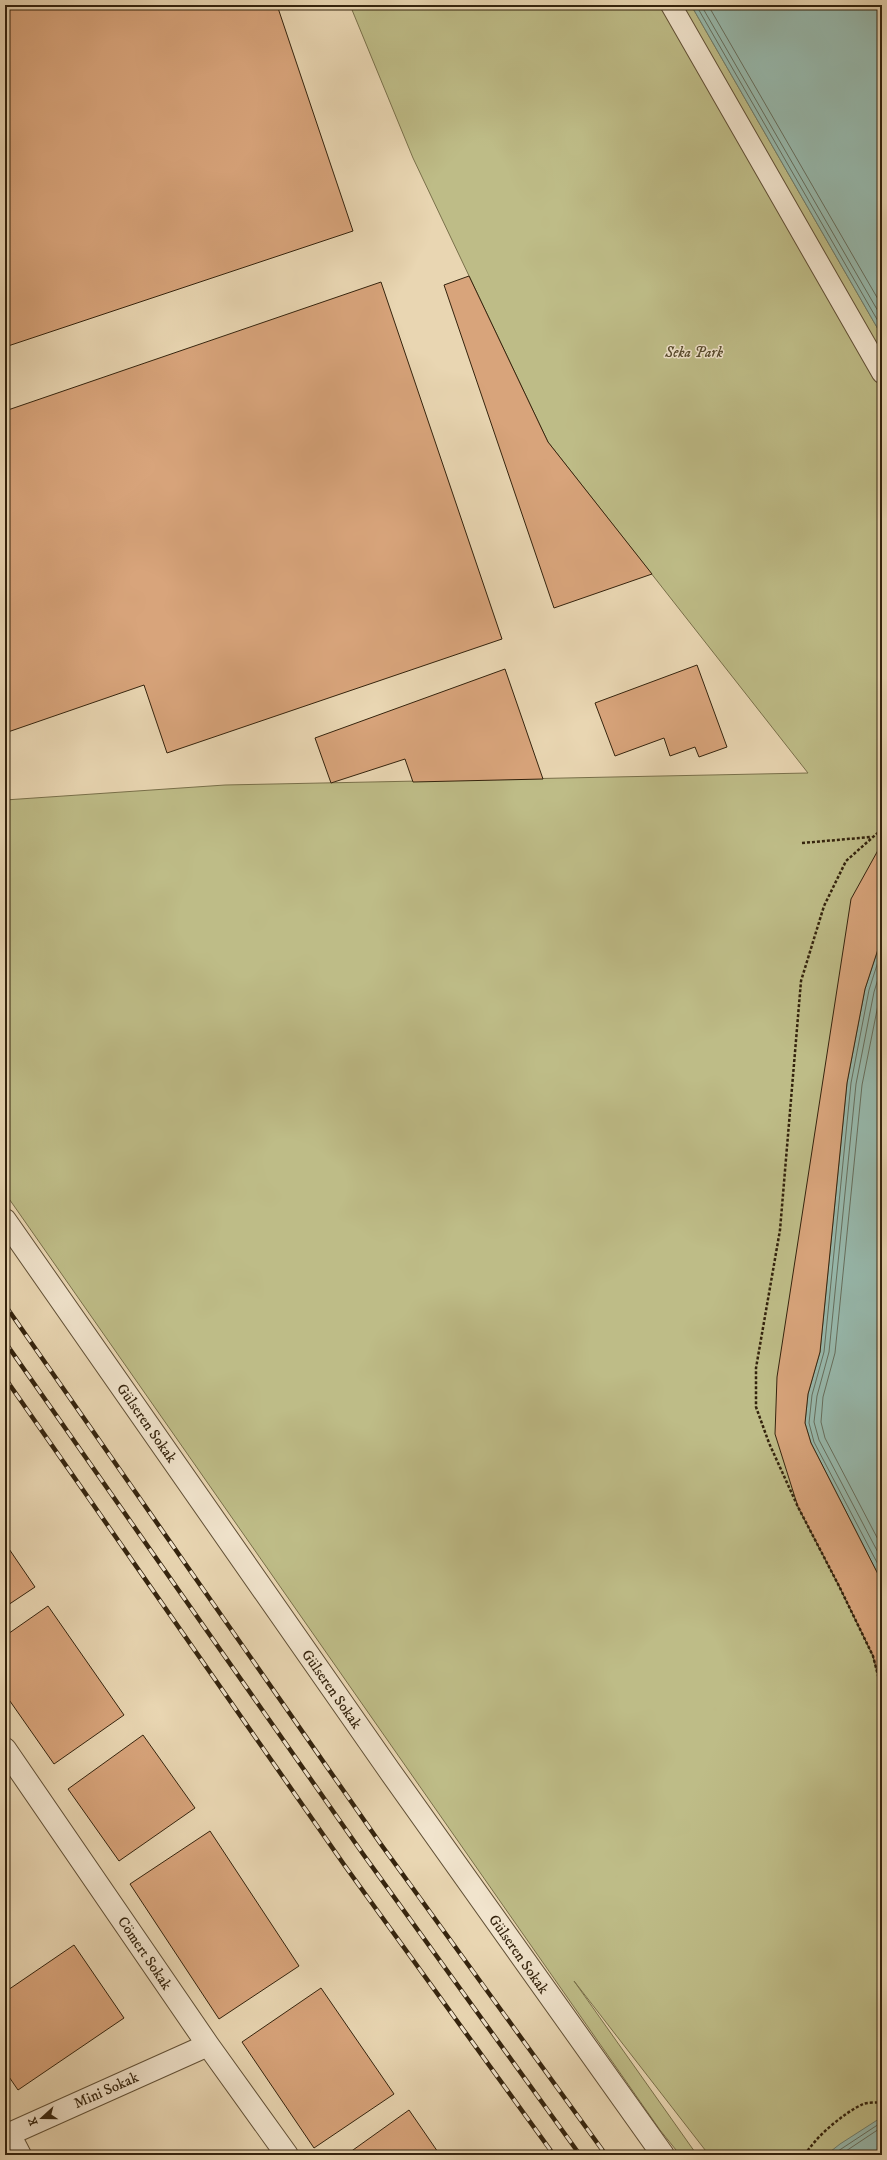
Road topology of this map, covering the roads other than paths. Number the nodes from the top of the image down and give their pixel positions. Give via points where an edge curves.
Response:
1 (671, 5) edge
2 (882, 373) edge
3 (5, 1220) edge
4 (5, 1749) edge
5 (208, 2045) junction
6 (7, 2135) edge
7 (20, 2155) edge
8 (288, 2155) edge
9 (663, 2155) edge

1 - 2 street
3 - 9 street, Gülseren Sokak via 393,1776
4 - 5 street, Cömert Sokak
5 - 6 street, Mini Sokak
5 - 8 street, Cömert Sokak
6 - 7 street

